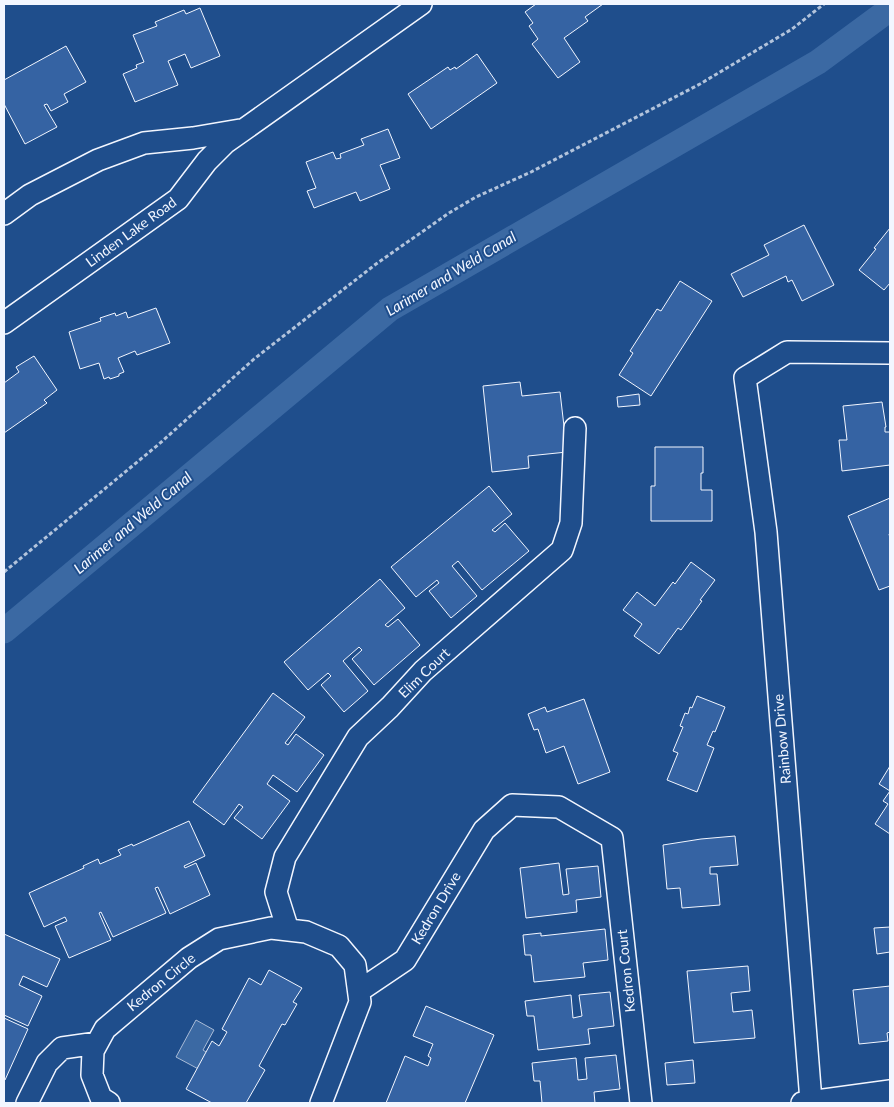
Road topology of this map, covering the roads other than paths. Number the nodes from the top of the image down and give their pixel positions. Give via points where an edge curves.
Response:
1 (421, 4) edge
2 (245, 129) junction
3 (4, 214) edge
4 (4, 323) edge
5 (890, 353) edge
6 (575, 428) dead end
7 (612, 838) joint
8 (288, 930) junction
9 (359, 991) junction
10 (97, 1043) junction
11 (890, 1091) edge
12 (807, 1102) edge
13 (27, 1103) edge
14 (109, 1103) edge
15 (321, 1103) edge
16 (641, 1103) edge

1 - 2 street, Linden Lake Road
2 - 3 street, Linden Lake Road via 144,143 98,160 30,195
2 - 4 street, Linden Lake Road via 206,161 178,199
5 - 12 street, Rainbow Drive via 787,352 745,378 766,532
6 - 8 street, Elim Court via 571,523 562,550 422,671 358,737 285,857 276,892
7 - 9 street, Kedron Drive via 559,807 512,805 484,830 405,960
7 - 16 street, Kedron Court
8 - 9 street, Kedron Circle via 306,932 339,946 355,965
8 - 10 street, Kedron Circle via 271,928 219,939 189,958 105,1029
9 - 15 street via 360,1002
10 - 13 street via 62,1048 47,1063
10 - 14 street, Kedron Circle via 93,1051 92,1075 101,1098
11 - 12 street

